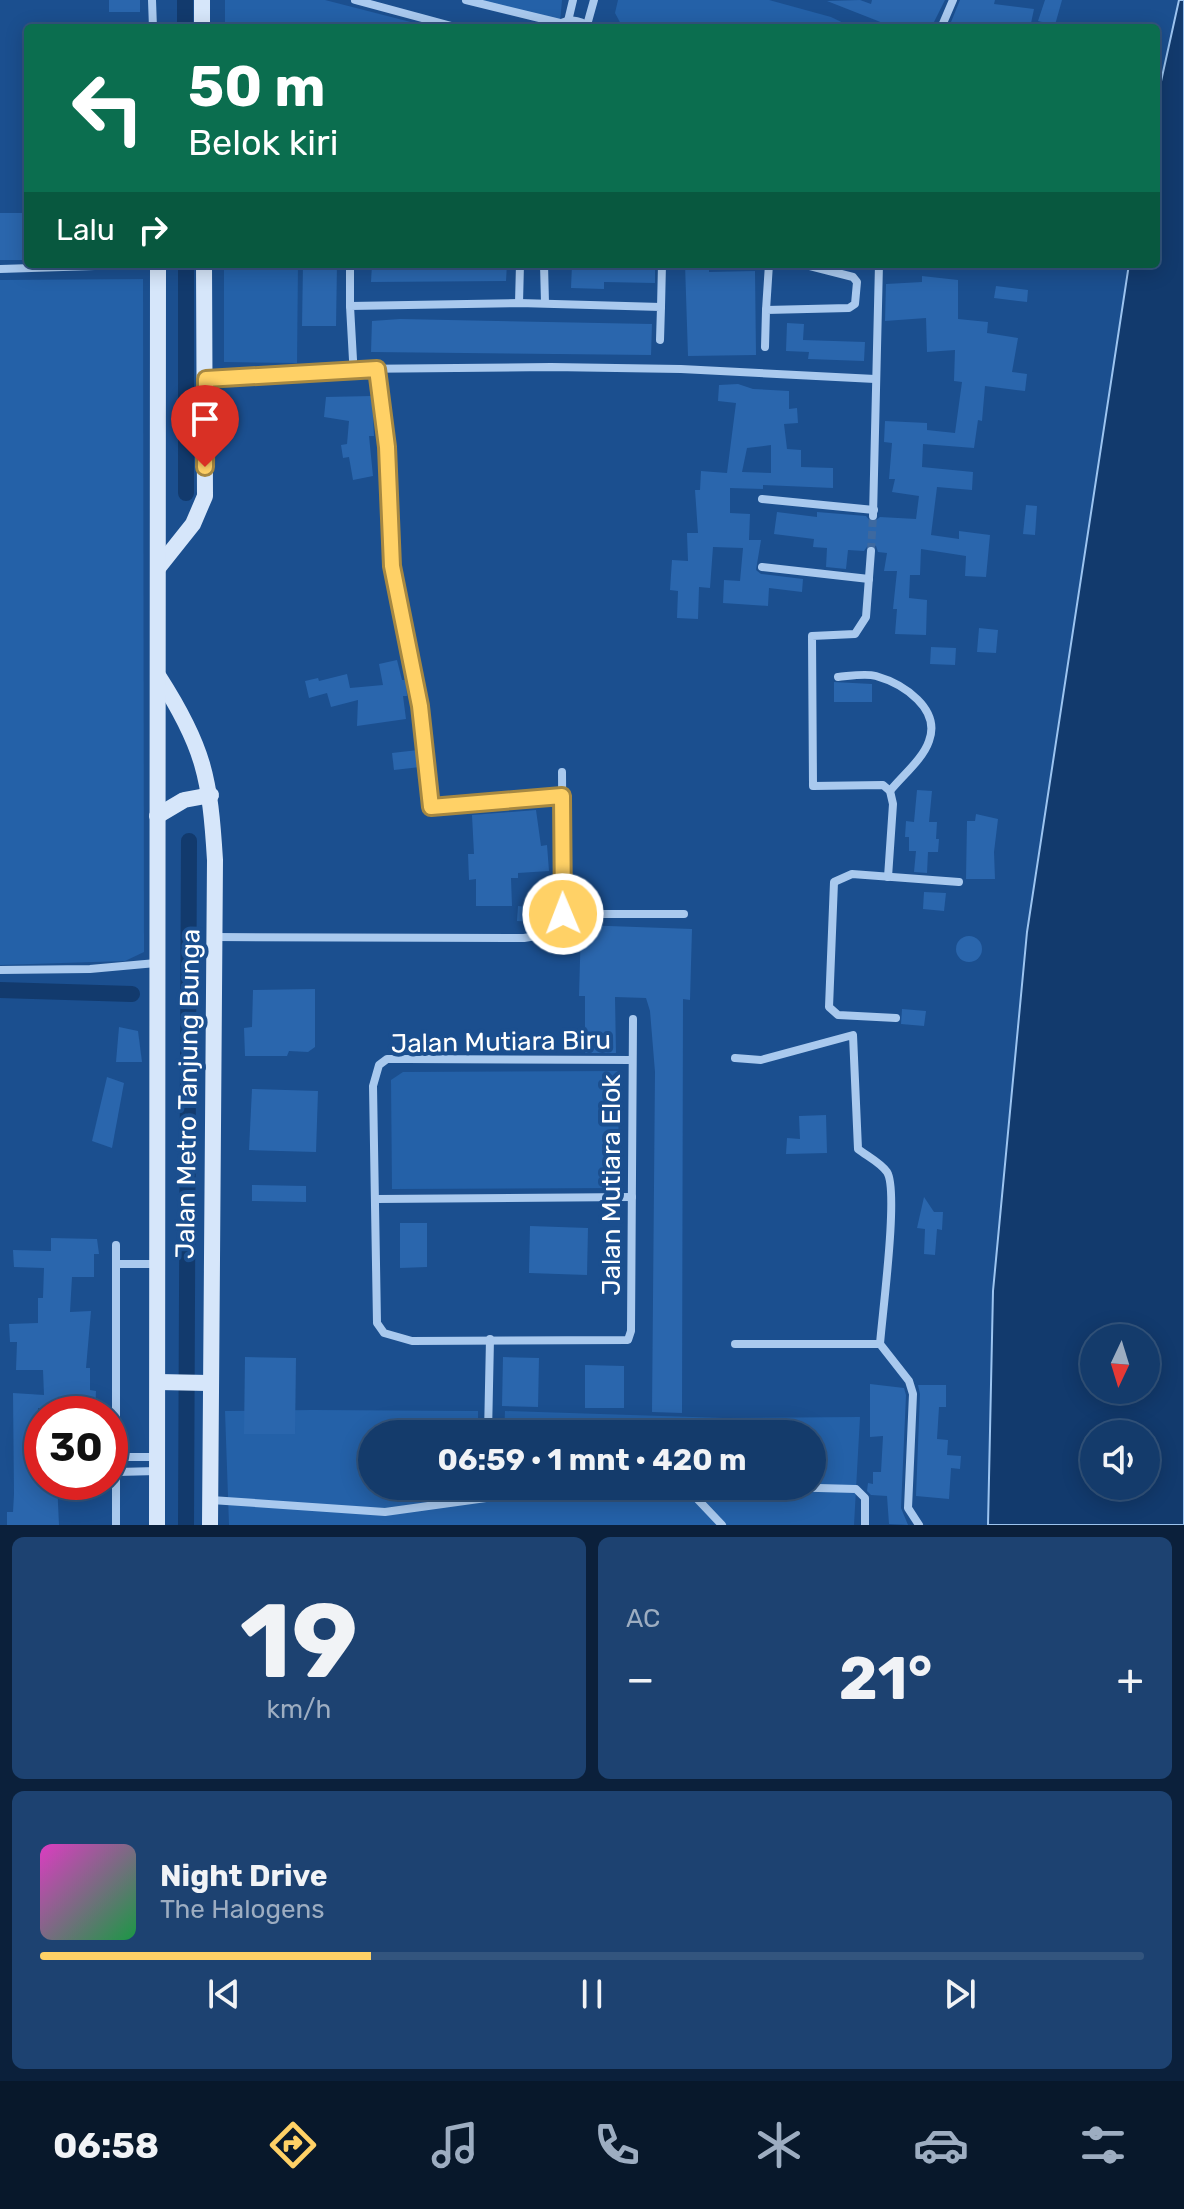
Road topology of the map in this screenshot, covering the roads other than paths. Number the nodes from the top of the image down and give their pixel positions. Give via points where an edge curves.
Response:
1 (152, 0) edge
2 (202, 0) edge
3 (355, 0) edge
4 (466, 0) edge
5 (573, 0) edge
6 (594, 0) edge
7 (953, 0) edge
8 (153, 24) edge
9 (202, 24) edge
10 (444, 24) edge
11 (561, 24) edge
12 (590, 24) edge
13 (943, 24) edge
14 (32, 268) edge
15 (158, 268) edge
16 (204, 268) edge
17 (350, 268) edge
18 (520, 268) edge
19 (544, 268) edge
20 (662, 268) edge
21 (769, 268) edge
22 (818, 268) edge
23 (879, 268) edge
24 (0, 269) edge
25 (519, 303) junction
26 (545, 303) junction
27 (350, 306) junction
28 (661, 307) junction
29 (766, 310) junction
30 (660, 340) dead end
31 (765, 347) dead end
32 (353, 360) dead end
33 (377, 369) junction
34 (206, 379) junction
35 (875, 379) junction
36 (762, 499) dead end
37 (871, 551) tunnel mouth
38 (762, 567) dead end
39 (158, 568) junction
40 (869, 579) junction
41 (158, 675) junction
42 (838, 677) dead end
43 (562, 772) dead end
44 (890, 791) junction
45 (211, 795) junction
46 (562, 796) junction
47 (157, 816) junction
48 (888, 877) junction
49 (959, 882) dead end
50 (563, 914) junction
51 (684, 914) dead end
52 (214, 937) junction
53 (156, 963) junction
54 (0, 970) edge
55 (896, 1018) dead end
56 (633, 1019) dead end
57 (735, 1058) dead end
58 (632, 1060) junction
59 (632, 1197) junction
60 (376, 1199) junction
61 (116, 1245) dead end
62 (116, 1264) junction
63 (158, 1264) junction
64 (490, 1339) junction
65 (735, 1344) dead end
66 (880, 1344) junction
67 (163, 1382) junction
68 (203, 1383) junction
69 (117, 1396) edge
70 (488, 1420) edge
71 (128, 1459) edge
72 (158, 1464) junction
73 (128, 1470) edge
74 (826, 1488) edge
75 (116, 1500) edge
76 (210, 1500) junction
77 (472, 1500) edge
78 (698, 1500) edge
79 (116, 1525) edge
80 (157, 1525) edge
81 (210, 1525) edge
82 (722, 1525) edge
83 (865, 1525) edge
84 (919, 1525) edge

1 - 8 street
2 - 9 main road
3 - 10 street
4 - 11 street
5 - 11 street
6 - 12 street
7 - 13 street
14 - 24 street
15 - 39 main road, Jalan Metro Tanjung Bunga
16 - 34 main road
17 - 27 street
18 - 25 street
19 - 26 street
20 - 28 street
21 - 29 street
22 - 29 street via 853,277 854,306
23 - 35 street
25 - 26 street
25 - 27 street
26 - 28 street
27 - 32 street
28 - 30 street
29 - 31 street
33 - 34 street
33 - 35 street via 681,369
33 - 46 street via 387,447 392,566 420,706 431,807
34 - 39 main road via 205,496 193,524
35 - 36 street via 873,513
37 - 40 street
38 - 40 street
39 - 41 main road, Jalan Metro Tanjung Bunga
40 - 44 street via 866,617 854,635 812,636 813,786 883,785
41 - 45 main road, Jalan Metro Tanjung Bunga via 187,722
41 - 47 main road, Jalan Metro Tanjung Bunga
42 - 44 street via 874,675 918,700 930,714 927,746
43 - 46 street
44 - 48 street
45 - 47 main road via 184,800
45 - 52 main road, Jalan Metro Tanjung Bunga
46 - 50 street
47 - 53 main road, Jalan Metro Tanjung Bunga
48 - 49 street
48 - 55 street via 852,874 834,882 829,1005 838,1015
50 - 51 street
50 - 52 street via 542,935 524,938
52 - 68 main road, Jalan Metro Tanjung Bunga
53 - 54 street
53 - 63 main road, Jalan Metro Tanjung Bunga
56 - 58 street, Jalan Mutiara Elok
57 - 66 street via 761,1060 853,1035 858,1149 890,1180
58 - 59 street, Jalan Mutiara Elok
58 - 60 street, Jalan Mutiara Biru via 382,1062 375,1071
59 - 60 street
59 - 64 street, Jalan Mutiara Elok via 627,1341
60 - 64 street via 377,1323 386,1334 412,1341
61 - 62 street
62 - 63 street
62 - 69 street
63 - 67 main road, Jalan Metro Tanjung Bunga
64 - 70 street
65 - 66 street
66 - 84 street via 913,1394 908,1508
67 - 68 main road
67 - 72 main road, Jalan Metro Tanjung Bunga
68 - 76 main road, Jalan Metro Tanjung Bunga
71 - 72 street
72 - 73 street
72 - 80 main road, Jalan Metro Tanjung Bunga
74 - 83 street via 856,1489 865,1498
75 - 79 street
76 - 77 street via 385,1512
76 - 81 main road, Jalan Metro Tanjung Bunga
78 - 82 street

